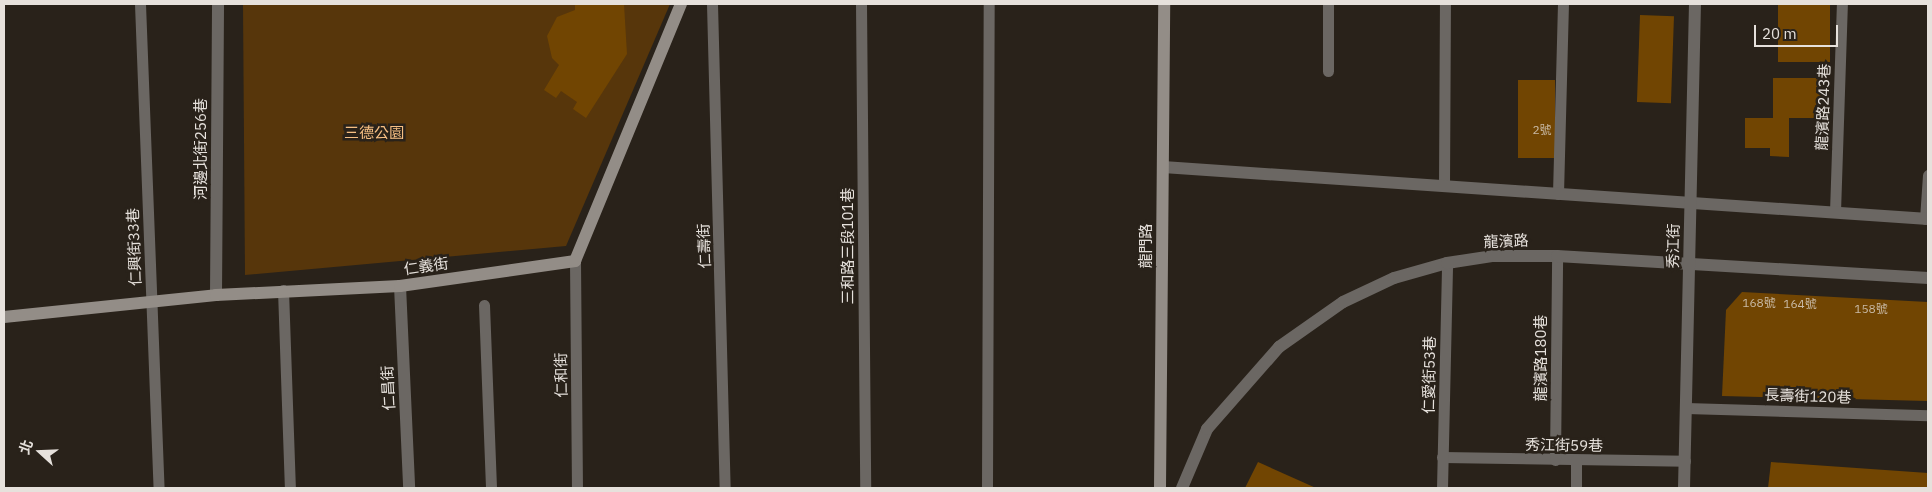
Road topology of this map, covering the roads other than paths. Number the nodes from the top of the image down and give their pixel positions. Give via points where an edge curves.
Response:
1 (140, 4) edge
2 (218, 4) edge
3 (681, 4) edge
4 (712, 4) edge
5 (861, 4) edge
6 (989, 4) edge
7 (1164, 4) edge
8 (1328, 4) edge
9 (1445, 4) edge
10 (1563, 4) edge
11 (1695, 4) edge
12 (1842, 4) edge
13 (1328, 71) dead end
14 (1163, 167) junction
15 (1928, 175) edge
16 (1444, 186) junction
17 (1558, 194) junction
18 (1690, 203) junction
19 (1835, 212) junction
20 (1927, 219) edge
21 (1557, 256) junction
22 (575, 261) junction
23 (1689, 262) junction
24 (1447, 263) junction
25 (1928, 278) edge
26 (400, 286) junction
27 (283, 290) junction
28 (216, 294) junction
29 (152, 304) junction
30 (484, 305) dead end
31 (4, 317) edge
32 (1686, 408) junction
33 (1928, 415) edge
34 (1442, 457) junction
35 (1555, 460) junction
36 (1576, 460) junction
37 (1685, 461) junction
38 (160, 488) edge
39 (290, 488) edge
40 (409, 488) edge
41 (491, 488) edge
42 (577, 488) edge
43 (725, 488) edge
44 (865, 488) edge
45 (987, 488) edge
46 (1160, 488) edge
47 (1182, 488) edge
48 (1442, 488) edge
49 (1576, 488) edge
50 (1684, 488) edge

1 - 29 lane, 仁興街33巷
2 - 28 street, 河邊北街256巷
3 - 22 street
4 - 43 lane, 仁壽街
5 - 44 lane, 三和路三段101巷
6 - 45 lane
7 - 14 street, 龍門路
8 - 13 lane
9 - 16 lane
10 - 17 lane
11 - 18 street, 秀江街
12 - 19 lane, 龍濱路243巷
14 - 16 street
14 - 46 street, 龍門路
15 - 20 lane
16 - 17 street
17 - 18 street
18 - 19 street
18 - 23 street, 秀江街
19 - 20 street
21 - 23 street, 龍濱路
21 - 24 street, 龍濱路 via 1493,256
21 - 35 lane, 龍濱路180巷
22 - 26 street, 仁義街
22 - 42 lane, 仁和街
23 - 25 street, 龍濱路
23 - 32 street, 秀江街
24 - 34 lane, 仁愛街53巷
24 - 47 street, 龍濱路 via 1394,278 1343,302 1279,347 1207,429
26 - 27 street, 仁義街
26 - 40 street, 仁昌街
27 - 28 street, 仁義街
27 - 39 lane
28 - 29 street, 仁義街
29 - 31 street, 仁義街
29 - 38 lane, 仁興街33巷
30 - 41 lane
32 - 33 lane, 長壽街120巷
32 - 37 street, 秀江街
34 - 35 lane, 秀江街59巷
34 - 48 lane, 仁愛街53巷
35 - 36 lane, 秀江街59巷
36 - 37 lane, 秀江街59巷
36 - 49 lane
37 - 50 street, 秀江街

